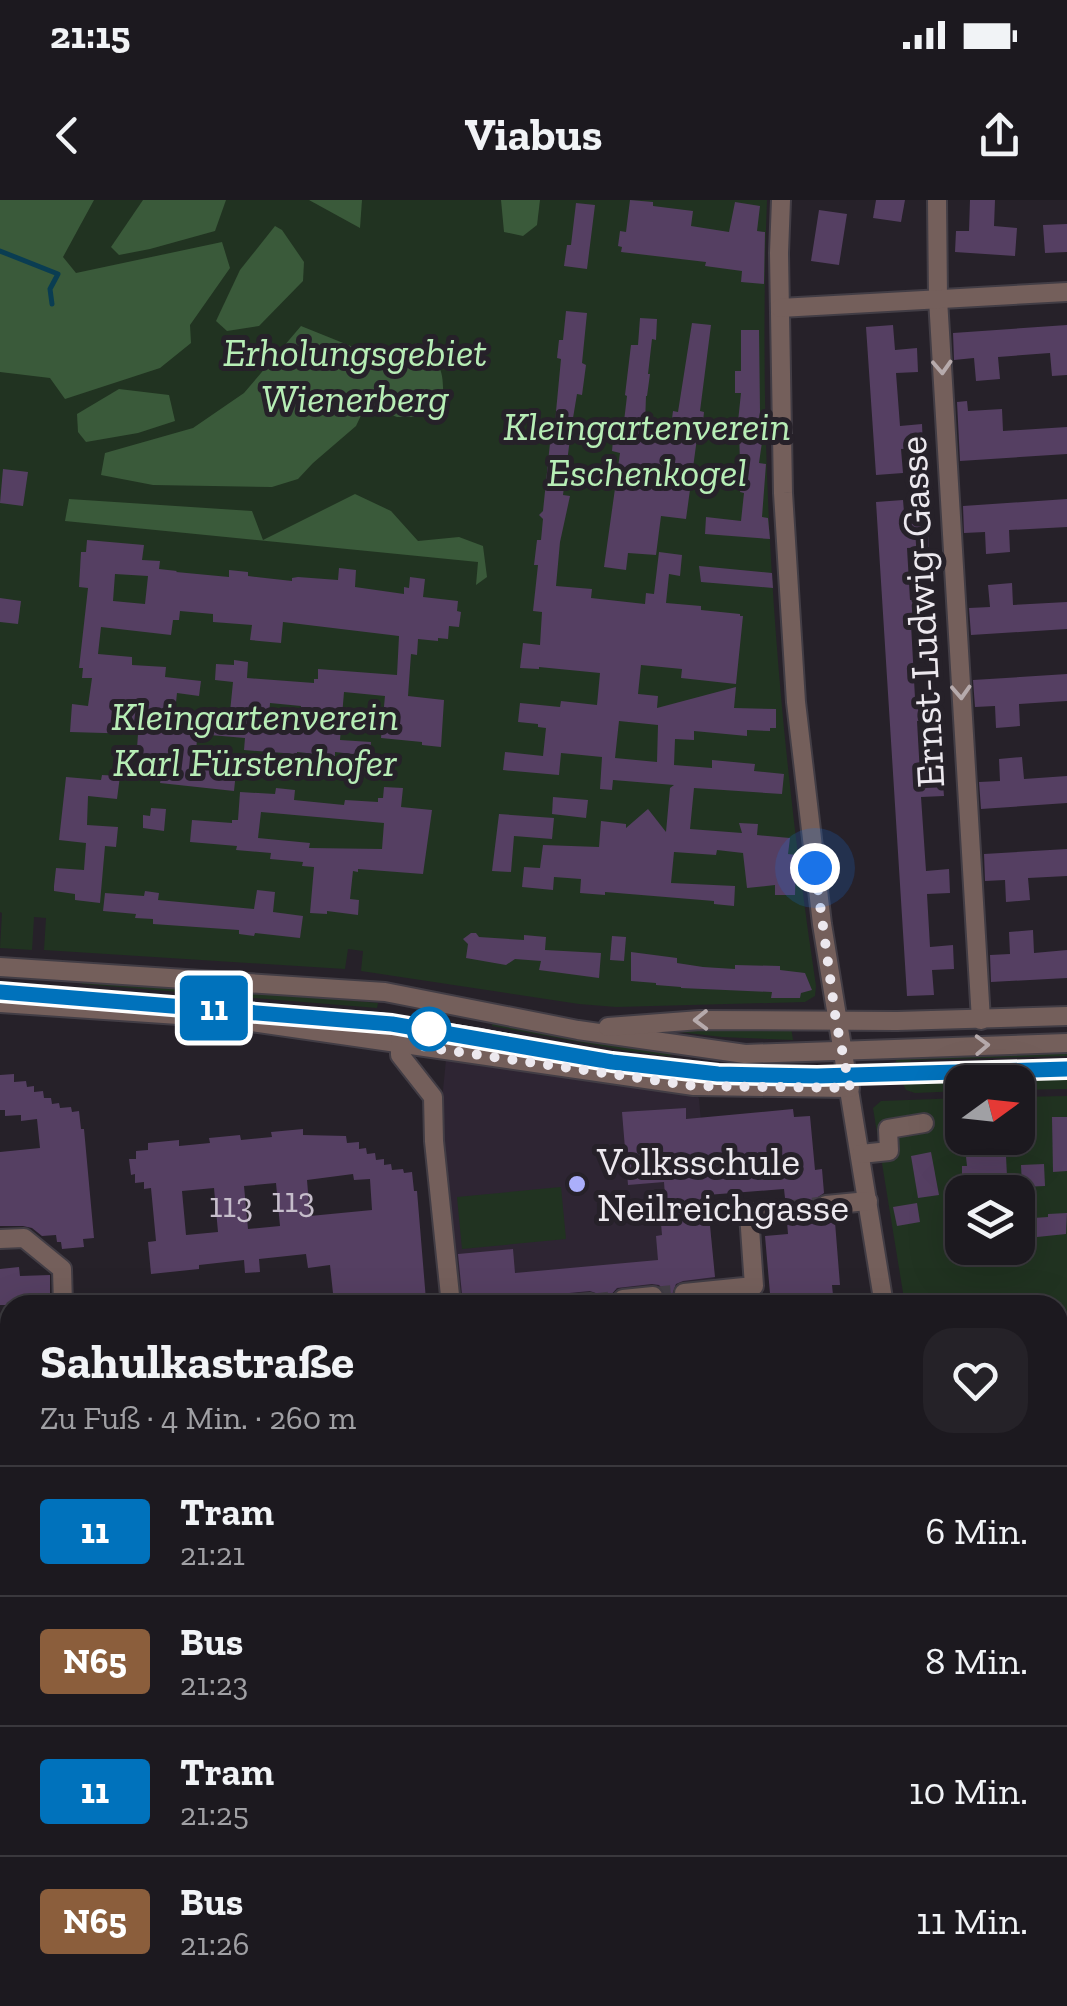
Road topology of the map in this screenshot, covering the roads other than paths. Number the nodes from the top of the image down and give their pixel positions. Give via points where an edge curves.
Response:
1 (781, 200) edge
2 (937, 200) edge
3 (1067, 292) edge
4 (938, 299) junction
5 (780, 308) junction
6 (0, 967) edge
7 (0, 1003) edge
8 (1067, 1016) edge
9 (981, 1020) junction
10 (836, 1021) junction
11 (578, 1030) junction
12 (1067, 1043) edge
13 (400, 1044) junction
14 (842, 1051) junction
15 (850, 1088) junction
16 (924, 1124) dead end
17 (860, 1154) junction
18 (868, 1201) junction
19 (826, 1205) tunnel mouth
20 (786, 1210) tunnel mouth
21 (0, 1240) edge
22 (684, 1293) tunnel mouth
23 (63, 1295) edge
24 (450, 1295) edge
25 (882, 1295) edge

1 - 5 street via 772,253
2 - 4 street, Ernst-Ludwig-Gasse
3 - 4 street
4 - 5 street
4 -> 9 street, Ernst-Ludwig-Gasse
5 - 10 street via 778,557
6 - 11 street via 385,992
7 - 13 street via 223,1018
8 - 9 street
9 - 10 street
10 -> 11 street via 700,1020
10 - 14 street
11 - 14 street via 744,1054
14 -> 12 street
13 - 15 street via 694,1086
13 - 24 street via 400,1055 433,1097
14 - 15 street
15 - 17 street
16 - 17 street via 888,1129 890,1151
17 - 18 street
18 - 19 street
18 - 25 street
20 - 22 street via 748,1214 754,1286
21 - 23 street via 24,1238 62,1269

